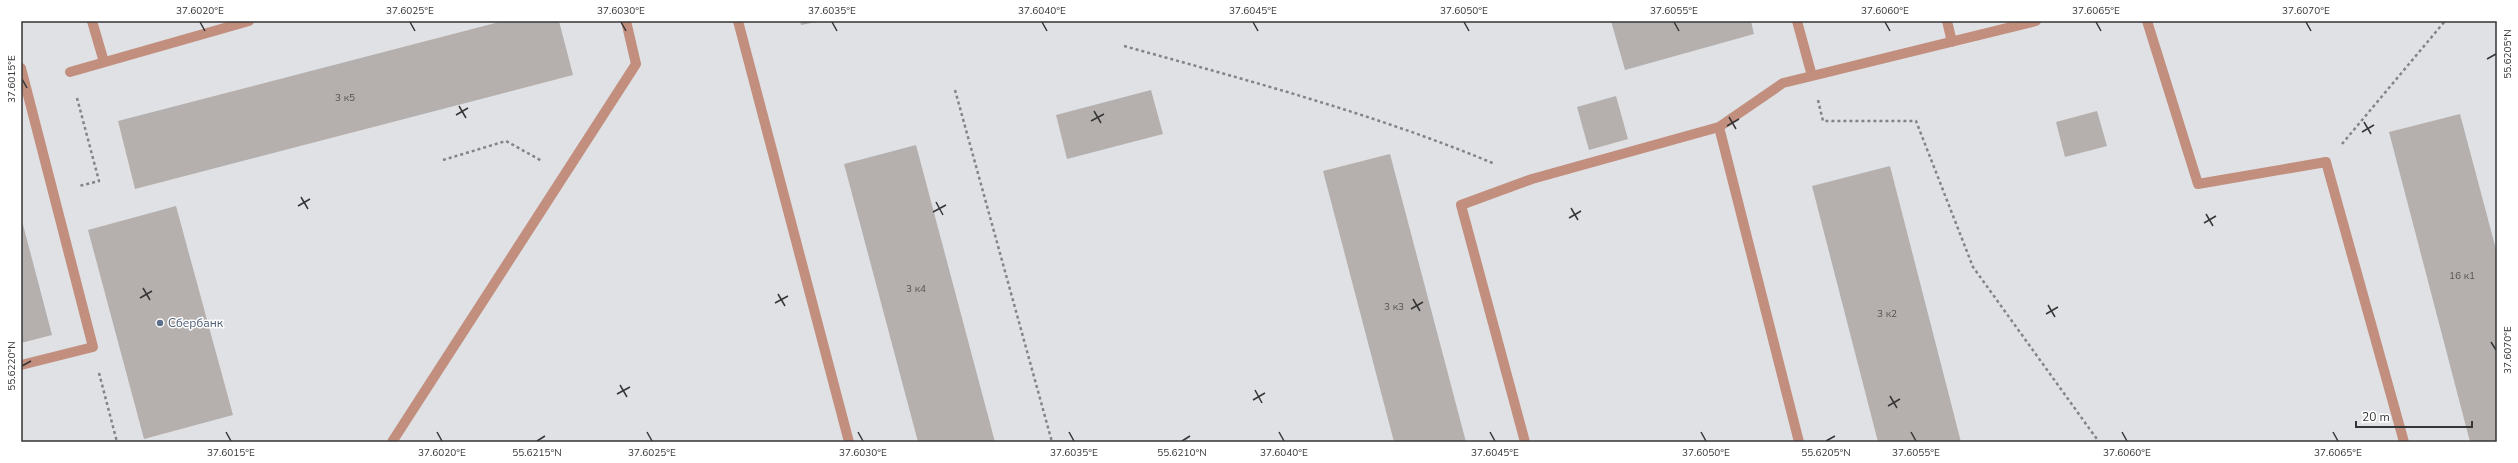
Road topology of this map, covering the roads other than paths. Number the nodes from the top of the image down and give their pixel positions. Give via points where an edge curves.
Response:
1 (92, 21) edge
2 (250, 21) edge
3 (626, 21) edge
4 (738, 21) edge
5 (1797, 21) edge
6 (1947, 21) edge
7 (2036, 21) edge
8 (2147, 21) edge
9 (1952, 42) junction
10 (104, 62) junction
11 (21, 68) edge
12 (70, 72) road end
13 (1812, 76) junction
14 (25, 102) edge
15 (1719, 127) junction
16 (21, 365) edge
17 (392, 442) edge
18 (849, 442) edge
19 (1525, 442) edge
20 (1799, 442) edge
21 (2404, 442) edge

1 - 10 lane
2 - 10 lane
3 - 17 lane via 636,64
4 - 18 lane
5 - 13 lane
6 - 9 lane
7 - 9 lane
8 - 21 lane via 2198,184 2326,162
9 - 13 lane
10 - 12 lane
11 - 14 lane
13 - 15 lane via 1784,83
14 - 16 lane via 93,347
15 - 19 lane via 1532,179 1461,205
15 - 20 lane

